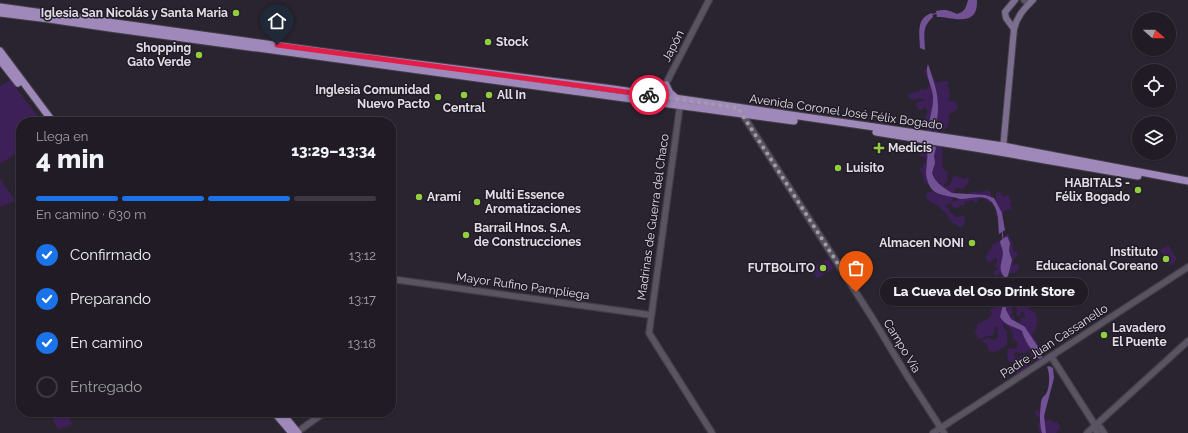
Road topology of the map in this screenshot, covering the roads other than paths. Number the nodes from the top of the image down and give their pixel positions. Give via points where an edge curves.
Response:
1 (709, 0) edge
2 (1015, 0) edge
3 (1029, 1) edge
4 (0, 7) edge
5 (0, 13) edge
6 (1014, 29) junction
7 (290, 49) junction
8 (0, 51) edge
9 (0, 60) edge
10 (666, 85) junction
11 (658, 99) junction
12 (678, 102) junction
13 (740, 111) junction
14 (44, 117) edge
15 (49, 117) edge
16 (1003, 149) junction
17 (1188, 181) edge
18 (1188, 186) edge
19 (1188, 267) edge
20 (396, 280) edge
21 (651, 314) junction
22 (1188, 341) edge
23 (1051, 356) junction
24 (279, 417) edge
25 (285, 417) edge
26 (318, 417) edge
27 (1095, 425) junction
28 (942, 431) edge
29 (296, 433) edge
30 (712, 433) edge
31 (933, 433) edge
32 (1087, 433) edge
33 (1097, 433) edge
34 (1104, 433) edge

1 - 10 street, Japón
2 - 6 main road via 1005,12
3 - 6 main road via 1018,16
4 - 7 main road, Avenida Coronel José Félix Bogado
5 - 7 main road, Avenida Coronel José Félix Bogado
6 - 16 main road
7 - 11 main road, Avenida Coronel José Félix Bogado
8 - 15 main road
9 - 14 main road
10 - 11 street, Japón
10 - 12 main road
11 - 12 main road, Avenida Coronel José Félix Bogado
12 - 13 main road, Avenida Coronel José Félix Bogado
12 - 21 street, Madrinas de Guerra del Chaco
13 - 16 main road, Avenida Coronel José Félix Bogado
13 - 28 street, Campo Vía
16 - 17 main road, Avenida Coronel José Félix Bogado
16 - 18 main road, Avenida Coronel José Félix Bogado
19 - 23 street, Padre Juan Cassanello
20 - 21 street, Mayor Rufino Pampliega
21 - 30 street, Madrinas de Guerra del Chaco via 649,333
22 - 27 street
23 - 27 street
23 - 28 street, Padre Juan Cassanello
24 - 29 main road
25 - 29 main road
26 - 29 street
27 - 32 street
27 - 33 street
27 - 34 street
28 - 31 street, Padre Juan Cassanello

